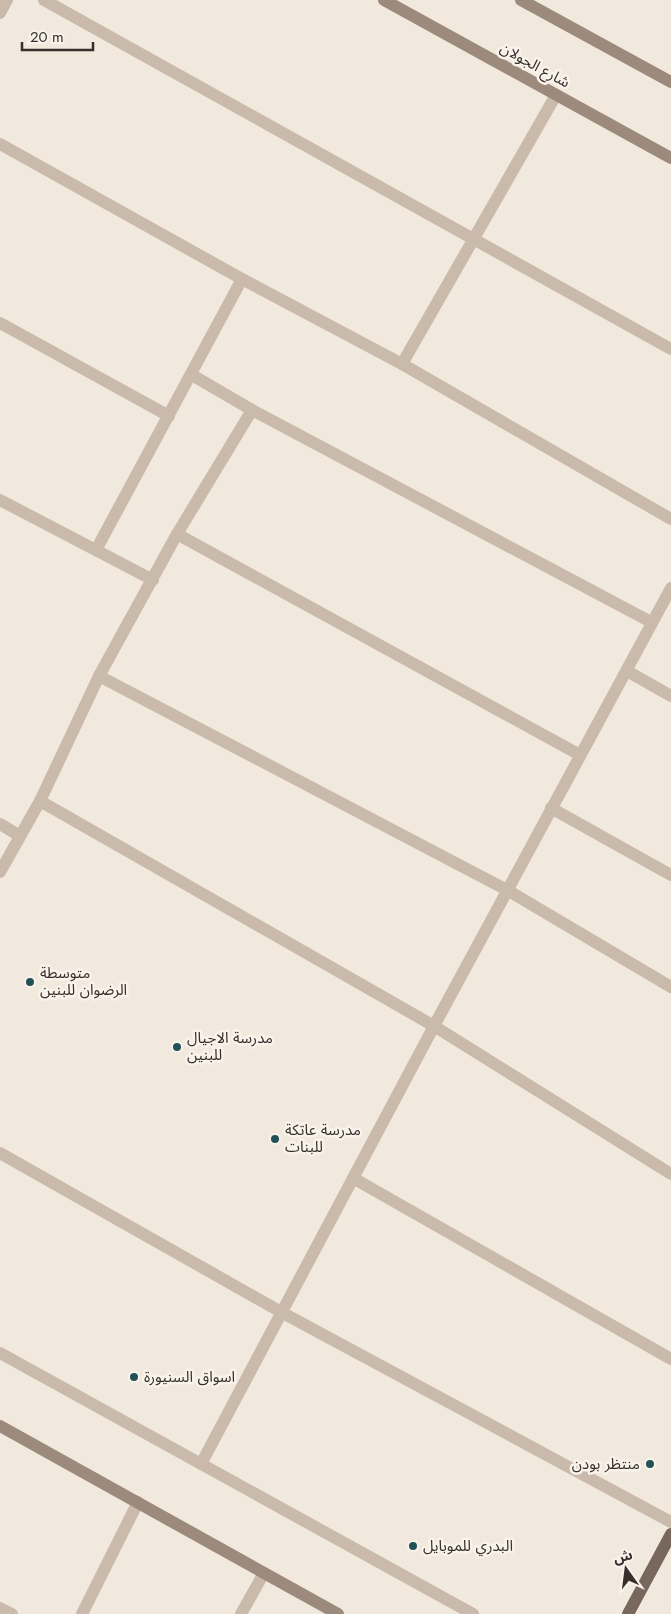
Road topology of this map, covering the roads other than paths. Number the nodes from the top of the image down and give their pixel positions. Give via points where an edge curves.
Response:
1 (7, 0) edge
2 (44, 0) edge
3 (384, 0) edge
4 (521, 0) edge
5 (0, 14) edge
6 (671, 82) edge
7 (556, 95) junction
8 (0, 144) edge
9 (671, 158) edge
10 (474, 241) junction
11 (242, 279) junction
12 (0, 324) edge
13 (671, 349) edge
14 (402, 364) junction
15 (192, 375) junction
16 (252, 410) junction
17 (169, 416) junction
18 (0, 500) edge
19 (671, 519) edge
20 (178, 534) junction
21 (96, 550) junction
22 (153, 580) junction
23 (671, 588) edge
24 (651, 622) junction
25 (627, 671) junction
26 (99, 676) junction
27 (671, 696) edge
28 (580, 755) junction
29 (40, 801) junction
30 (551, 808) junction
31 (0, 824) edge
32 (20, 836) junction
33 (0, 872) edge
34 (671, 875) edge
35 (507, 890) junction
36 (671, 987) edge
37 (434, 1026) junction
38 (0, 1153) edge
39 (671, 1174) edge
40 (353, 1178) junction
41 (281, 1312) junction
42 (0, 1353) edge
43 (671, 1359) edge
44 (0, 1426) edge
45 (201, 1464) junction
46 (138, 1502) junction
47 (671, 1522) edge
48 (671, 1534) edge
49 (264, 1572) junction
50 (0, 1608) edge
51 (12, 1614) edge
52 (82, 1614) edge
53 (241, 1614) edge
54 (338, 1614) edge
55 (473, 1614) edge
56 (628, 1614) edge

1 - 5 street
2 - 10 street
3 - 7 street, شارع الجولان
4 - 6 street
7 - 9 street, شارع الجولان
7 - 10 street
8 - 11 street
10 - 13 street
10 - 14 street
11 - 14 street
11 - 15 street
12 - 17 street
14 - 19 street
15 - 16 street
15 - 17 street
16 - 20 street
16 - 24 street
17 - 21 street
18 - 21 street
20 - 22 street
20 - 28 street
21 - 22 street
22 - 26 street
23 - 24 street
24 - 25 street
25 - 27 street
25 - 28 street
26 - 29 street
26 - 35 street
28 - 30 street
29 - 32 street
29 - 37 street
30 - 34 street
30 - 35 street
31 - 32 street
32 - 33 street
35 - 36 street
35 - 37 street
37 - 39 street
37 - 40 street
38 - 41 street
40 - 41 street
40 - 43 street
41 - 45 street
41 - 47 street
42 - 45 street
44 - 46 street
45 - 55 street
46 - 49 street
46 - 52 street
48 - 56 main road
49 - 53 street
49 - 54 street
50 - 51 street

